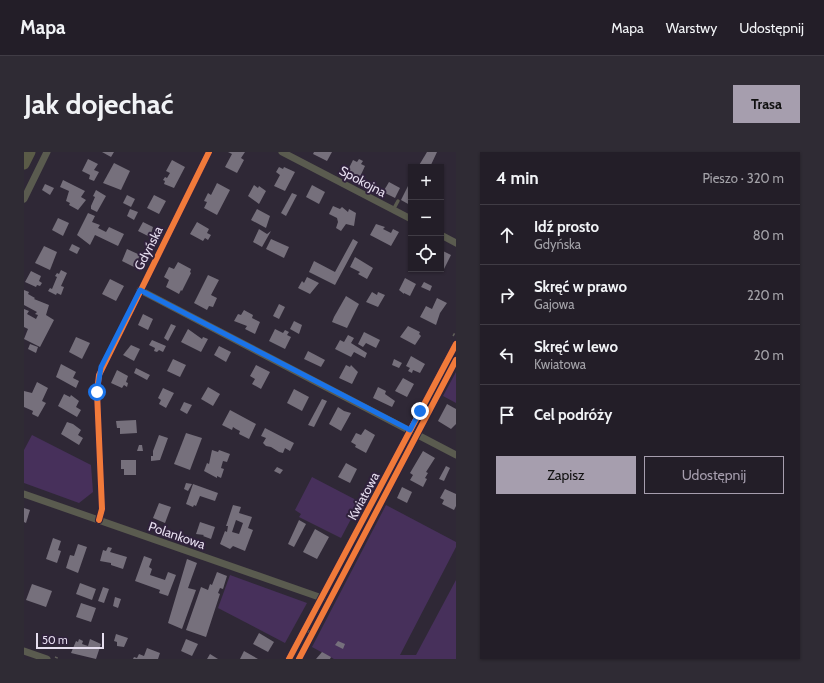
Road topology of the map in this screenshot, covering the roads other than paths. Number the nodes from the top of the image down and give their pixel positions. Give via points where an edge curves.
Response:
1 (30, 152) edge
2 (47, 152) edge
3 (209, 152) edge
4 (282, 152) edge
5 (24, 164) edge
6 (24, 199) edge
7 (398, 201) dead end
8 (393, 210) junction
9 (408, 218) edge
10 (443, 236) edge
11 (456, 243) edge
12 (140, 290) junction
13 (456, 344) edge
14 (410, 430) junction
15 (456, 454) edge
16 (24, 494) edge
17 (99, 520) junction
18 (322, 598) junction
19 (305, 630) junction
20 (312, 633) dead end
21 (24, 651) edge
22 (47, 659) edge
23 (289, 659) edge

1 - 5 main road
2 - 6 street
3 - 12 street, Gdyńska
4 - 8 street, Spokojna
7 - 8 lane
8 - 9 street, Spokojna
10 - 11 street
12 - 14 street
12 - 17 street, Gdyńska via 99,375 97,392 102,490
13 - 14 street, Kwiatowa
14 - 15 street
14 - 18 street, Kwiatowa
16 - 17 street, Polankowa
17 - 18 street, Polankowa
18 - 19 street, Kwiatowa
19 - 20 lane
19 - 23 street, Kwiatowa
21 - 22 street

